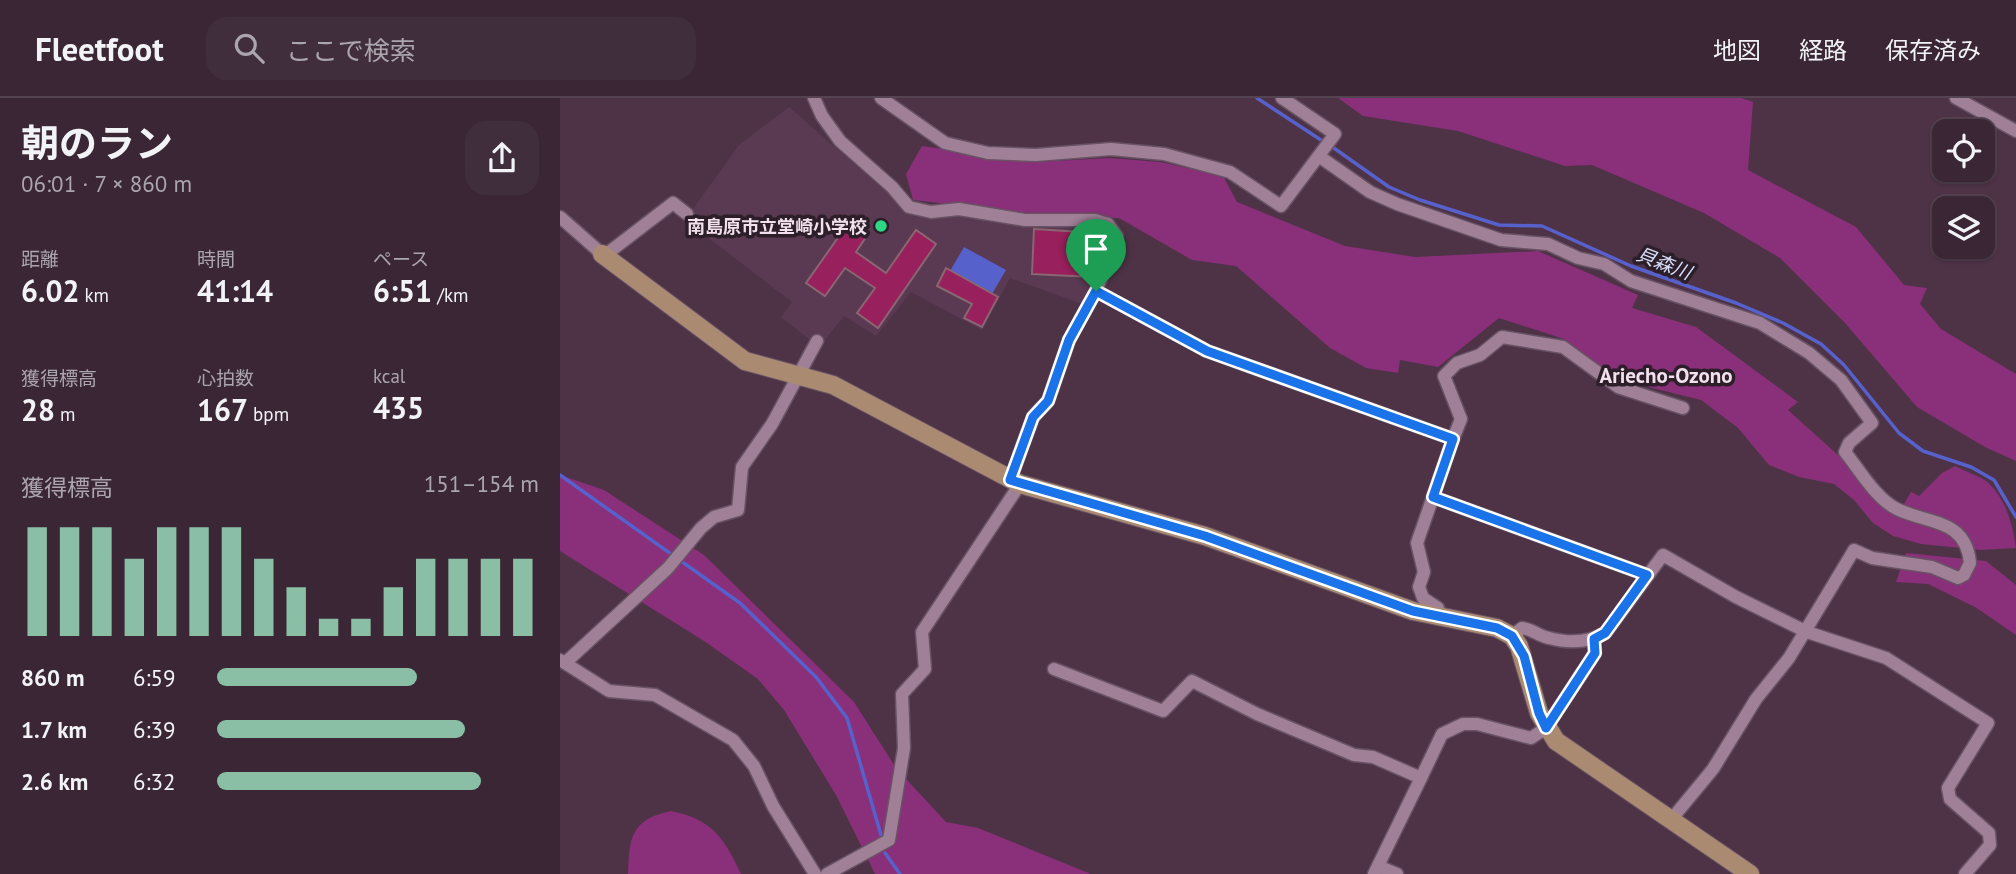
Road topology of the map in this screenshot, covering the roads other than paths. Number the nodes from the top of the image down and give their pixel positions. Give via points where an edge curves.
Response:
1 (814, 98) edge
2 (881, 98) edge
3 (1282, 98) edge
4 (1955, 98) edge
5 (2016, 131) edge
6 (1325, 149) junction
7 (687, 214) dead end
8 (560, 217) edge
9 (603, 255) junction
10 (1096, 291) junction
11 (817, 341) dead end
12 (799, 374) junction
13 (1683, 408) dead end
14 (1453, 439) junction
15 (1015, 482) junction
16 (1433, 497) junction
17 (1647, 575) junction
18 (1438, 618) junction
19 (1807, 632) junction
20 (1512, 636) junction
21 (1594, 639) junction
22 (562, 662) edge
23 (1054, 669) dead end
24 (1546, 728) junction
25 (1421, 778) junction
26 (1670, 821) junction
27 (1376, 870) edge
28 (816, 874) edge
29 (827, 874) edge
30 (1397, 874) edge
31 (1750, 874) edge
32 (1965, 874) edge

1 - 10 street via 840,141 909,207 1108,224 1117,236
2 - 6 street via 945,143 988,153 1111,149 1164,155 1230,172 1281,206
3 - 6 street via 1335,134
4 - 5 street
6 - 19 street via 1370,192 1501,240 1548,244 1604,264 1631,281 1760,323 1810,353 1841,380 1872,424 1844,452 1896,509 1931,518 1955,532 1965,544 1970,563 1958,578 1932,567 1872,558 1854,550
7 - 9 street via 673,203
8 - 9 street
9 - 12 street via 745,361
10 - 14 street via 1207,351
10 - 15 street via 1069,340 1048,401 1033,417
11 - 12 street
12 - 15 street via 833,384
12 - 22 street via 742,467 738,510 714,517 671,564
13 - 14 street via 1618,387 1563,347 1502,337 1480,355 1457,363 1444,376 1461,419
14 - 16 street
15 - 18 street via 1205,536
15 - 29 street via 922,632 925,669 902,694 904,748 889,840
16 - 17 street
16 - 18 street via 1417,543 1424,572 1419,587 1423,598 1438,608
17 - 19 street via 1663,555
17 - 21 street via 1605,633
18 - 20 street via 1497,628
19 - 26 street via 1756,699 1713,769
19 - 32 street via 1886,658 1988,723 1948,788 1950,799 1989,833 1990,845
20 - 21 street via 1522,628 1547,638
20 - 24 street via 1524,656
21 - 24 street via 1595,653
22 - 28 street via 610,691 655,695 733,740 746,752
23 - 25 street via 1163,710 1192,681 1257,714
24 - 25 street via 1531,738 1463,723 1441,734
24 - 26 street via 1567,752
25 - 27 street
26 - 31 street
27 - 30 street

